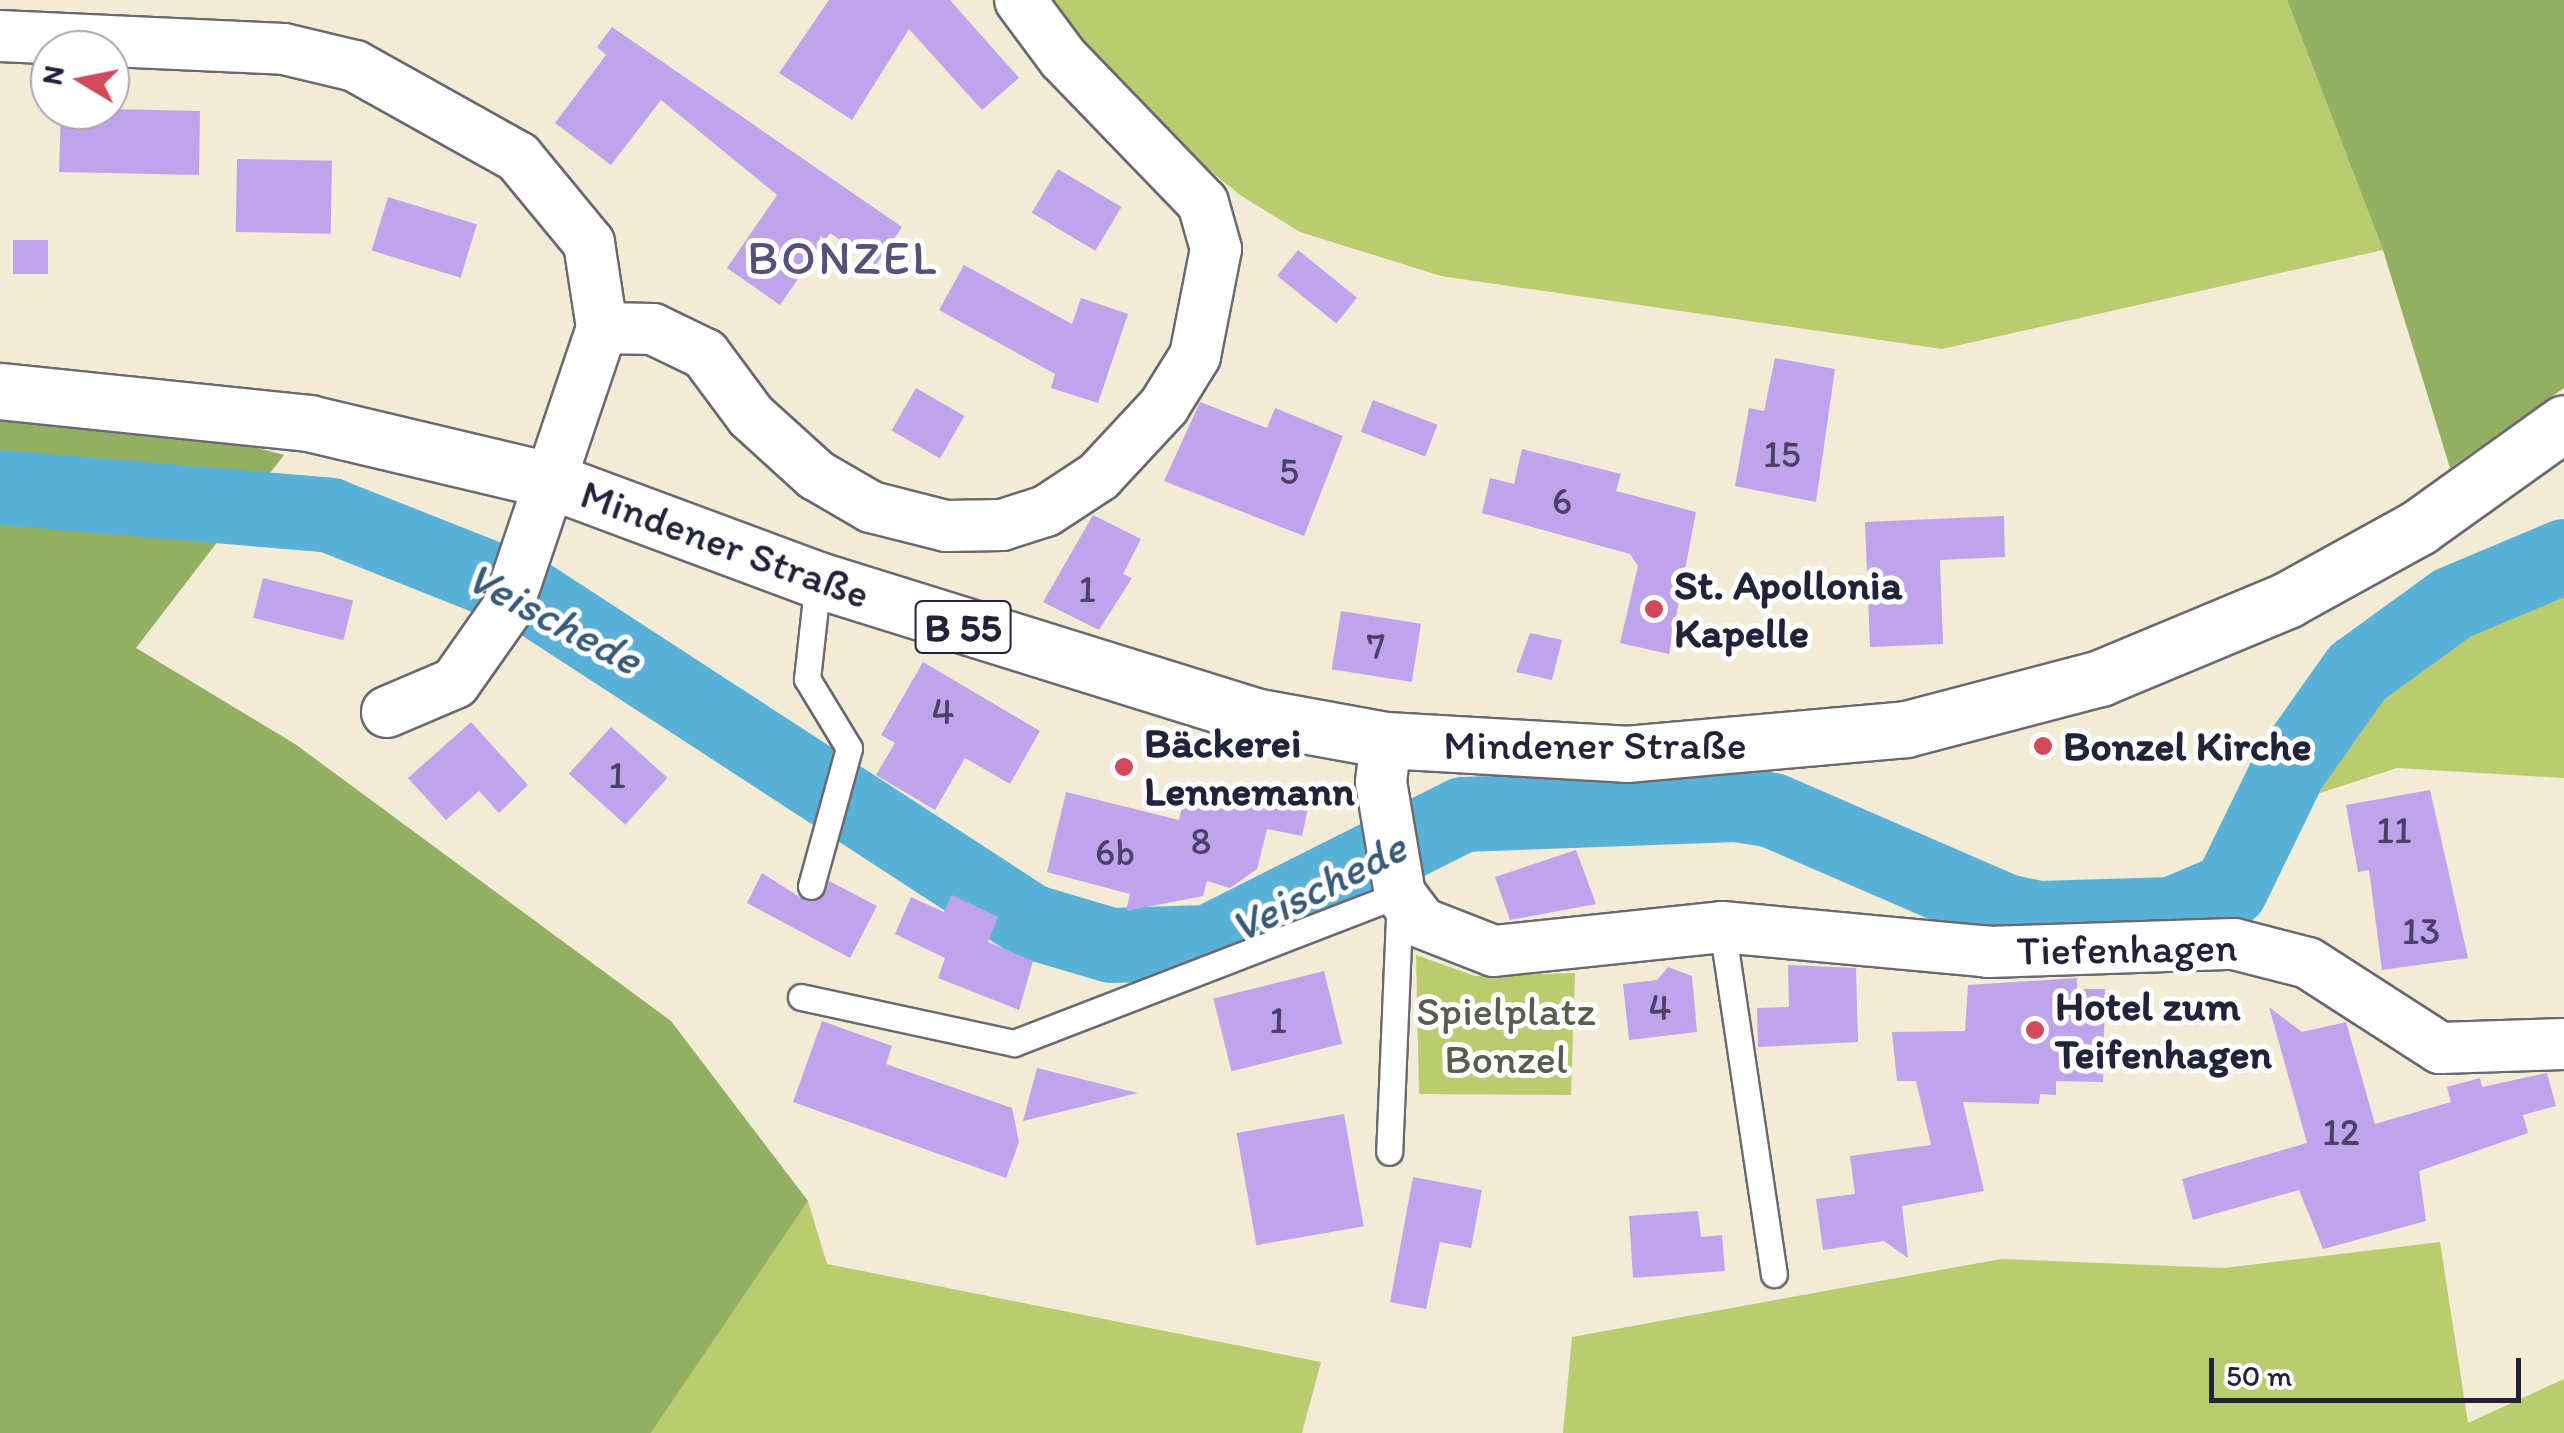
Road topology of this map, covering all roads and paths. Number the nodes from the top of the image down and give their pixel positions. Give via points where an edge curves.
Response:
1 (1020, 0) edge
2 (0, 36) edge
3 (602, 328) junction
4 (0, 390) edge
5 (2564, 423) edge
6 (549, 480) junction
7 (818, 580) junction
8 (387, 712) dead end
9 (1386, 740) junction
10 (1398, 884) junction
11 (811, 886) dead end
12 (1722, 927) junction
13 (801, 997) dead end
14 (2564, 1044) edge
15 (1389, 1152) dead end
16 (1774, 1274) dead end

1 - 3 street via 1063,58 1203,203 1216,250 1195,356 1164,406 1099,476 1046,511 1002,525 946,526 871,506 816,475 751,416 705,354 654,329
2 - 3 street via 284,49 355,66 426,99 552,188 590,243
3 - 6 street
4 - 6 main road, Mindener Straße / B 55 via 309,424
5 - 9 main road, Mindener Straße / B 55 via 2419,527 2287,600 2004,706 1887,731 1626,754
6 - 7 main road, Mindener Straße / B 55
6 - 8 street via 514,586 456,683
7 - 9 main road, Mindener Straße / B 55 via 1137,684
7 - 11 lane via 806,679 848,735
9 - 10 street via 1384,809
10 - 12 street, Tiefenhagen via 1422,922 1494,951
10 - 13 lane via 1014,1043
10 - 15 lane
12 - 14 street, Tiefenhagen via 1989,952 2270,947 2440,1048
12 - 16 lane

